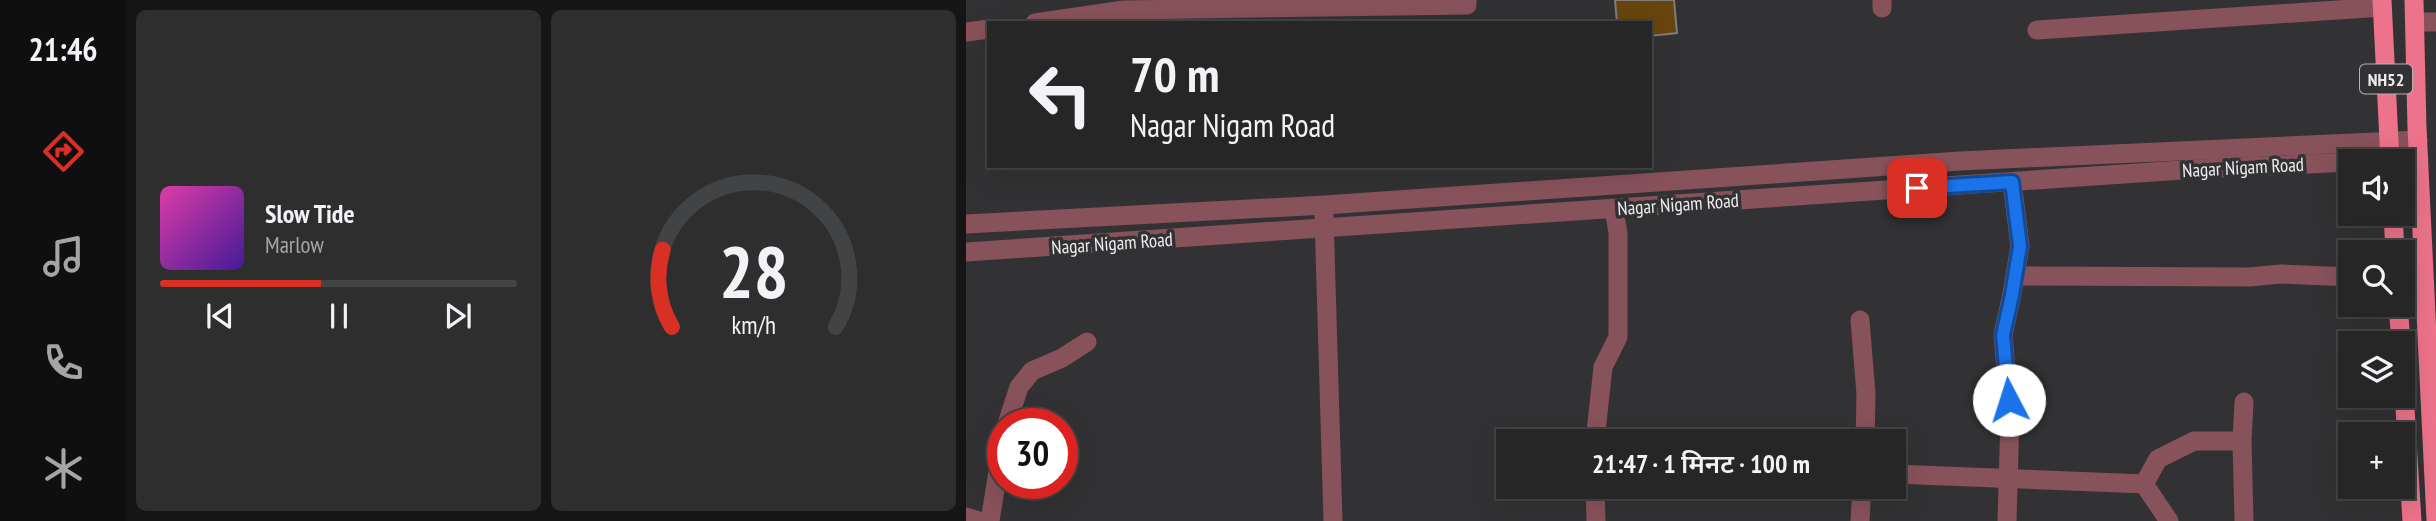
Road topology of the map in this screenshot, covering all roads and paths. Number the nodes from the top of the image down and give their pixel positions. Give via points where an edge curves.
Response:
1 (1468, 0) edge
2 (2414, 0) edge
3 (2382, 4) edge
4 (1124, 5) edge
5 (1045, 21) edge
6 (2415, 22) junction
7 (2436, 22) edge
8 (987, 29) edge
9 (2037, 30) dead end
10 (966, 32) edge
11 (2389, 149) edge
12 (2415, 150) edge
13 (2418, 150) junction
14 (2338, 155) edge
15 (2338, 158) edge
16 (2012, 182) junction
17 (1325, 205) junction
18 (1614, 209) junction
19 (966, 224) edge
20 (1323, 229) junction
21 (966, 252) edge
22 (2015, 276) junction
23 (2338, 276) edge
24 (1860, 320) dead end
25 (1087, 342) dead end
26 (2432, 373) edge
27 (2244, 402) dead end
28 (1012, 408) edge
29 (2405, 408) edge
30 (1596, 429) edge
31 (1865, 429) edge
32 (2242, 441) junction
33 (1906, 475) edge
34 (2008, 479) junction
35 (2144, 484) junction
36 (994, 499) edge
37 (1595, 499) edge
38 (1862, 499) edge
39 (966, 517) edge
40 (979, 521) edge
41 (990, 521) edge
42 (1333, 521) edge
43 (1596, 521) edge
44 (1860, 521) edge
45 (2007, 521) edge
46 (2169, 521) edge
47 (2244, 521) edge
48 (2412, 521) edge
49 (2436, 521) edge

1 - 4 street via 1467,5
2 - 6 highway, NH52
3 - 9 street
3 - 11 highway, NH52
4 - 5 street
6 - 7 street
6 - 13 highway, NH52
8 - 10 street
12 - 13 street
13 - 26 highway, NH52
14 - 17 street, Nagar Nigam Road via 1960,161
15 - 16 street, Nagar Nigam Road
16 - 18 street, Nagar Nigam Road
16 - 22 street via 2020,246
17 - 19 street, Nagar Nigam Road
17 - 20 street
18 - 20 street, Nagar Nigam Road
18 - 30 street via 1618,337 1603,367
20 - 21 street, Nagar Nigam Road
20 - 42 street
22 - 23 street
22 - 34 street via 2003,335 2010,415
24 - 31 street
25 - 28 street via 1032,371 1018,387
26 - 49 highway, NH52
27 - 32 street
29 - 48 highway
32 - 35 street via 2194,441 2158,459
32 - 47 street
33 - 34 street
34 - 35 street
34 - 45 street
35 - 46 street
36 - 41 street
37 - 43 street
38 - 44 street
39 - 40 street

